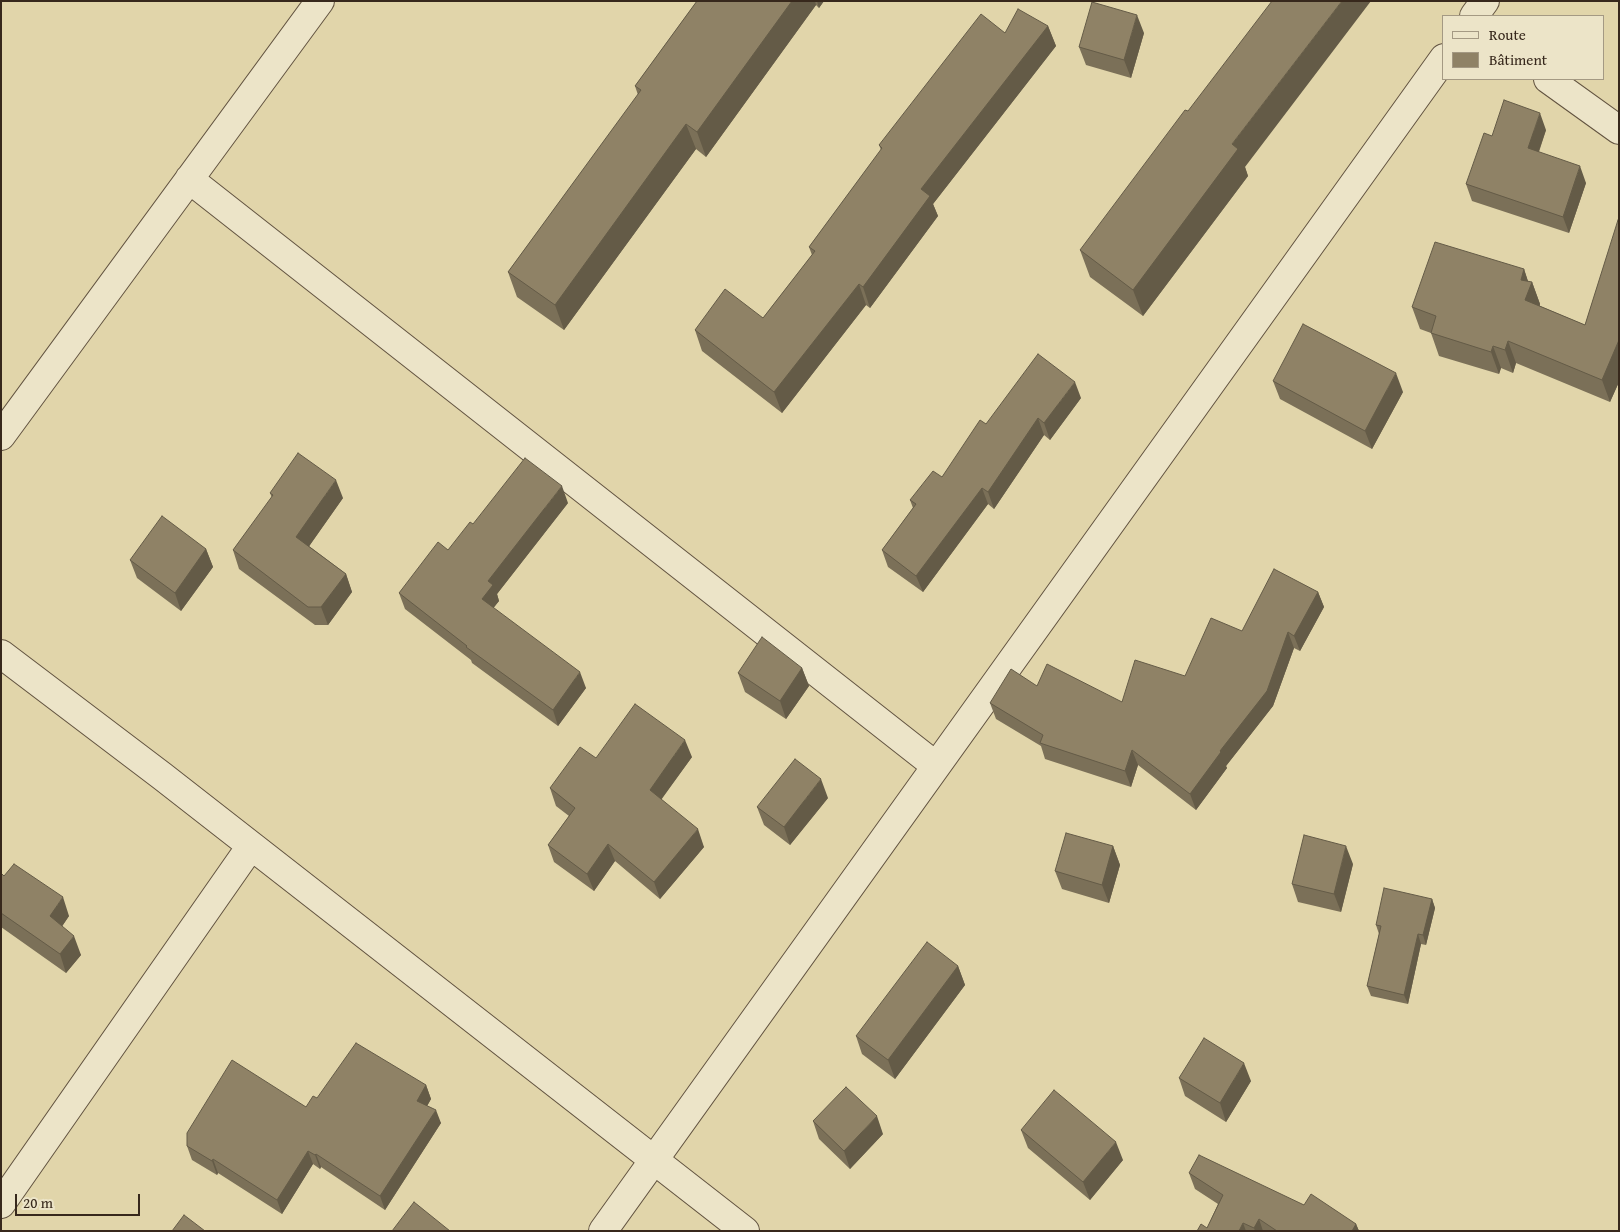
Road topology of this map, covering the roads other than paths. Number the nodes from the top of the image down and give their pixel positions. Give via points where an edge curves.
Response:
1 (320, 1) edge
2 (1485, 1) edge
3 (1475, 15) edge
4 (1442, 61) edge
5 (1549, 80) edge
6 (1619, 130) edge
7 (189, 180) junction
8 (1, 436) edge
9 (1, 654) edge
10 (936, 766) junction
11 (251, 846) junction
12 (655, 1160) junction
13 (1, 1204) edge
14 (603, 1231) edge
15 (745, 1231) edge

1 - 7 street
2 - 3 street
4 - 10 street
5 - 6 street
7 - 8 street
7 - 10 street
9 - 11 street
10 - 12 street
11 - 12 street
11 - 13 street
12 - 14 street
12 - 15 street

